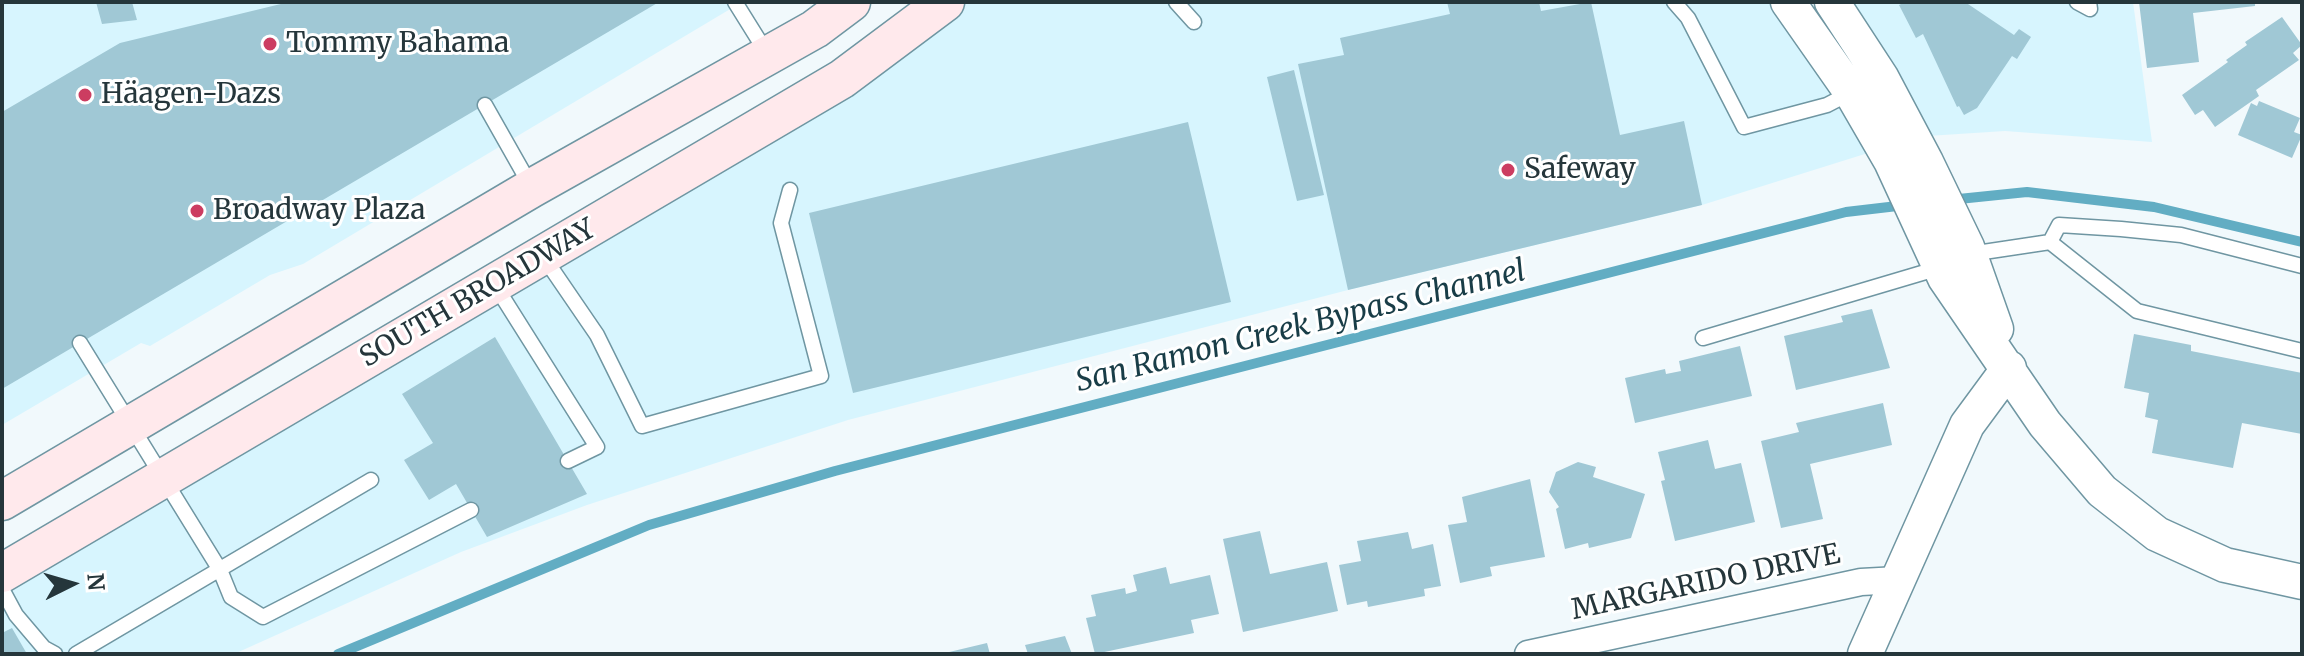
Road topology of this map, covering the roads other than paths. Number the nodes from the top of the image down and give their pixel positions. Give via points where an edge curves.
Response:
1 (735, 2) edge
2 (851, 2) edge
3 (945, 2) edge
4 (1176, 2) edge
5 (1674, 2) edge
6 (1788, 2) edge
7 (1832, 2) edge
8 (2077, 2) edge
9 (2089, 2) edge
10 (1194, 22) dead end
11 (768, 55) junction
12 (1866, 85) junction
13 (485, 105) dead end
14 (532, 188) junction
15 (790, 190) dead end
16 (2050, 242) junction
17 (543, 256) junction
18 (1953, 257) junction
19 (2302, 266) edge
20 (495, 285) junction
21 (1703, 338) dead end
22 (80, 343) dead end
23 (2302, 351) edge
24 (2009, 368) junction
25 (129, 428) junction
26 (568, 461) dead end
27 (162, 477) junction
28 (371, 480) dead end
29 (2, 501) edge
30 (471, 510) dead end
31 (220, 570) junction
32 (2, 573) edge
33 (1898, 580) junction
34 (2302, 582) edge
35 (2, 589) edge
36 (55, 654) edge
37 (76, 654) edge
38 (1528, 654) edge
39 (1865, 654) edge

1 - 11 lane
2 - 11 main road
3 - 17 main road, SOUTH BROADWAY via 856,70
4 - 10 lane
5 - 12 lane via 1688,18 1744,127 1827,105
6 - 12 street
7 - 12 street
8 - 9 lane via 2090,9
11 - 14 main road
12 - 18 street via 1914,161
13 - 14 lane
14 - 25 main road
15 - 17 lane via 781,223 821,376 642,426 597,335
16 - 18 lane
16 - 19 lane via 2059,225 2121,229 2181,235
16 - 23 lane via 2137,311
17 - 20 main road, SOUTH BROADWAY
18 - 21 lane
18 - 24 street
20 - 26 lane via 597,447
20 - 27 main road, SOUTH BROADWAY
22 - 25 lane
24 - 33 street via 1967,425
24 - 34 street via 2045,424 2102,491 2157,534 2225,565
25 - 27 lane
25 - 29 main road
27 - 31 lane
27 - 32 main road, SOUTH BROADWAY
28 - 31 lane
30 - 31 lane via 263,617 231,597
31 - 37 lane
33 - 38 street, MARGARIDO DRIVE via 1861,582
33 - 39 street
35 - 36 lane via 16,615

